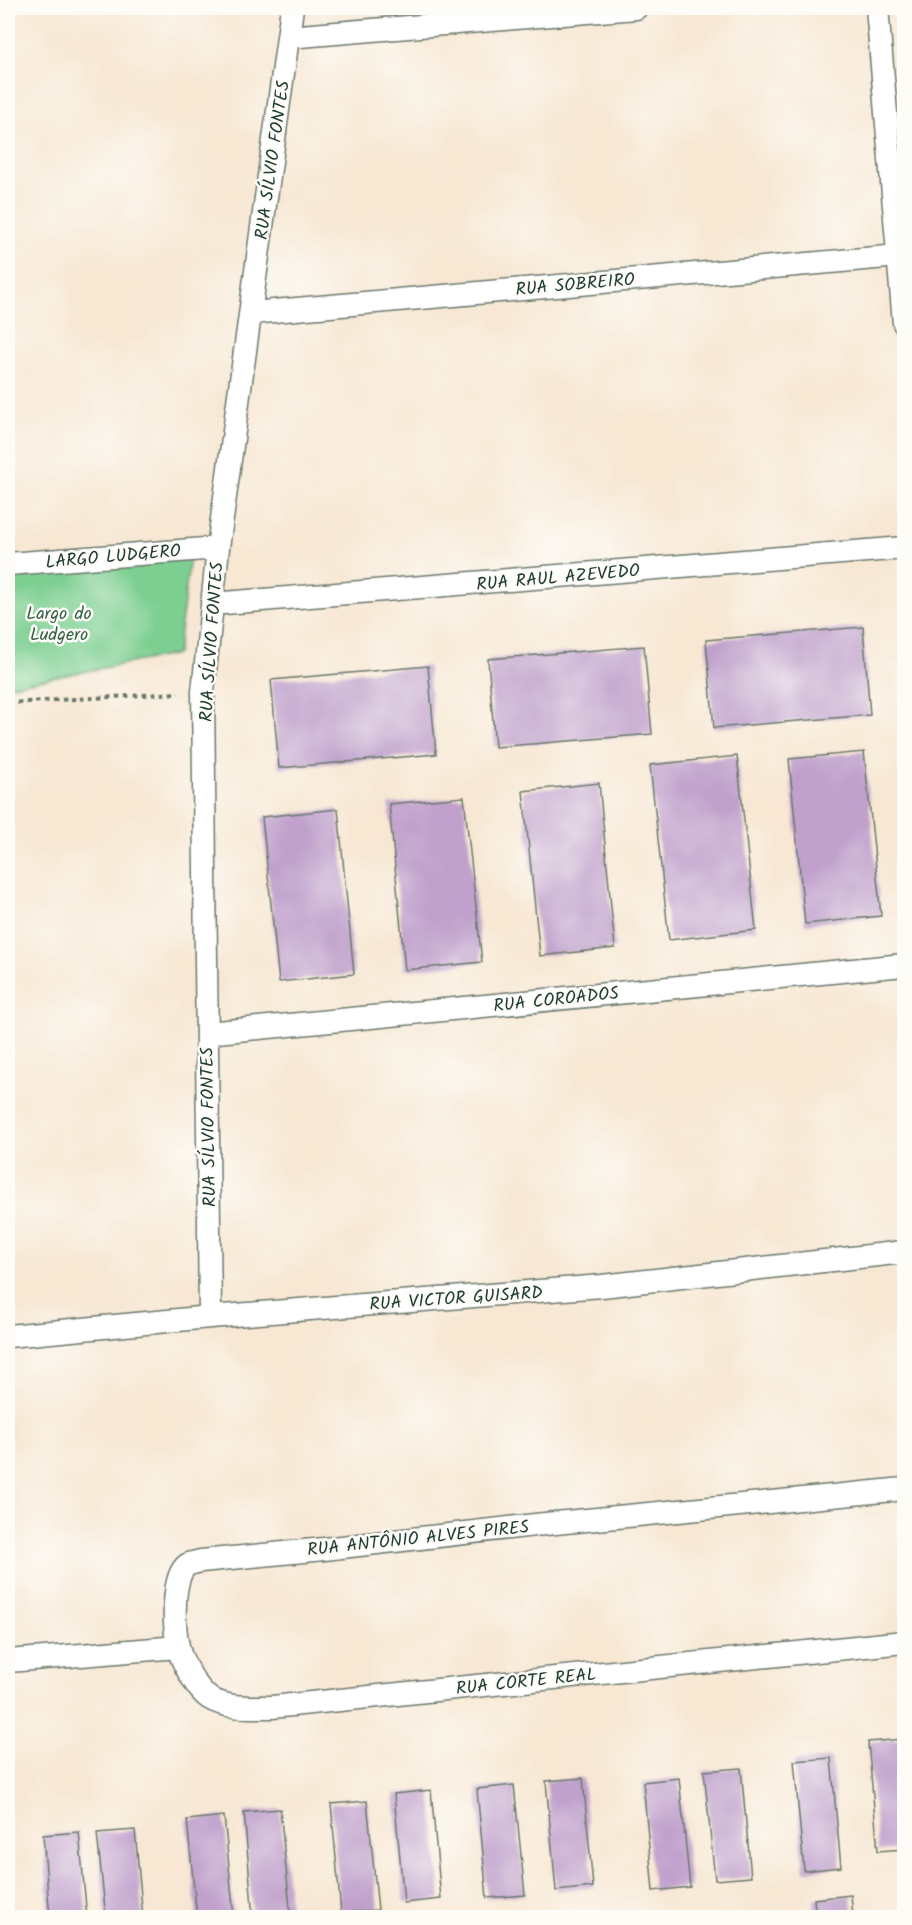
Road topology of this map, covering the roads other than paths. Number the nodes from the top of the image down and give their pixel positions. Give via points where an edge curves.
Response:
1 (292, 8) edge
2 (636, 8) edge
3 (877, 8) edge
4 (288, 37) junction
5 (898, 256) junction
6 (251, 313) junction
7 (904, 323) edge
8 (218, 548) junction
9 (904, 548) edge
10 (8, 564) edge
11 (212, 604) junction
12 (904, 965) edge
13 (207, 1033) junction
14 (904, 1252) edge
15 (210, 1317) junction
16 (8, 1336) edge
17 (904, 1489) edge
18 (904, 1642) edge
19 (178, 1647) junction
20 (8, 1661) edge

1 - 4 street, RUA SÍLVIO FONTES
2 - 4 street
3 - 5 street
4 - 6 street, RUA SÍLVIO FONTES
5 - 6 street, RUA SOBREIRO
5 - 7 street
6 - 8 street, RUA SÍLVIO FONTES
8 - 10 street, LARGO LUDGERO
8 - 11 street, RUA SÍLVIO FONTES
9 - 11 street, RUA RAUL AZEVEDO
11 - 13 street, RUA SÍLVIO FONTES via 203,691
12 - 13 street, RUA COROADOS
13 - 15 street, RUA SÍLVIO FONTES
14 - 15 street, RUA VICTOR GUISARD via 602,1286
15 - 16 street, RUA VICTOR GUISARD
17 - 19 street, RUA ANTÔNIO ALVES PIRES via 201,1560 187,1565 176,1589
18 - 19 street, RUA CORTE REAL via 261,1707 229,1706 207,1697 193,1679
19 - 20 street

